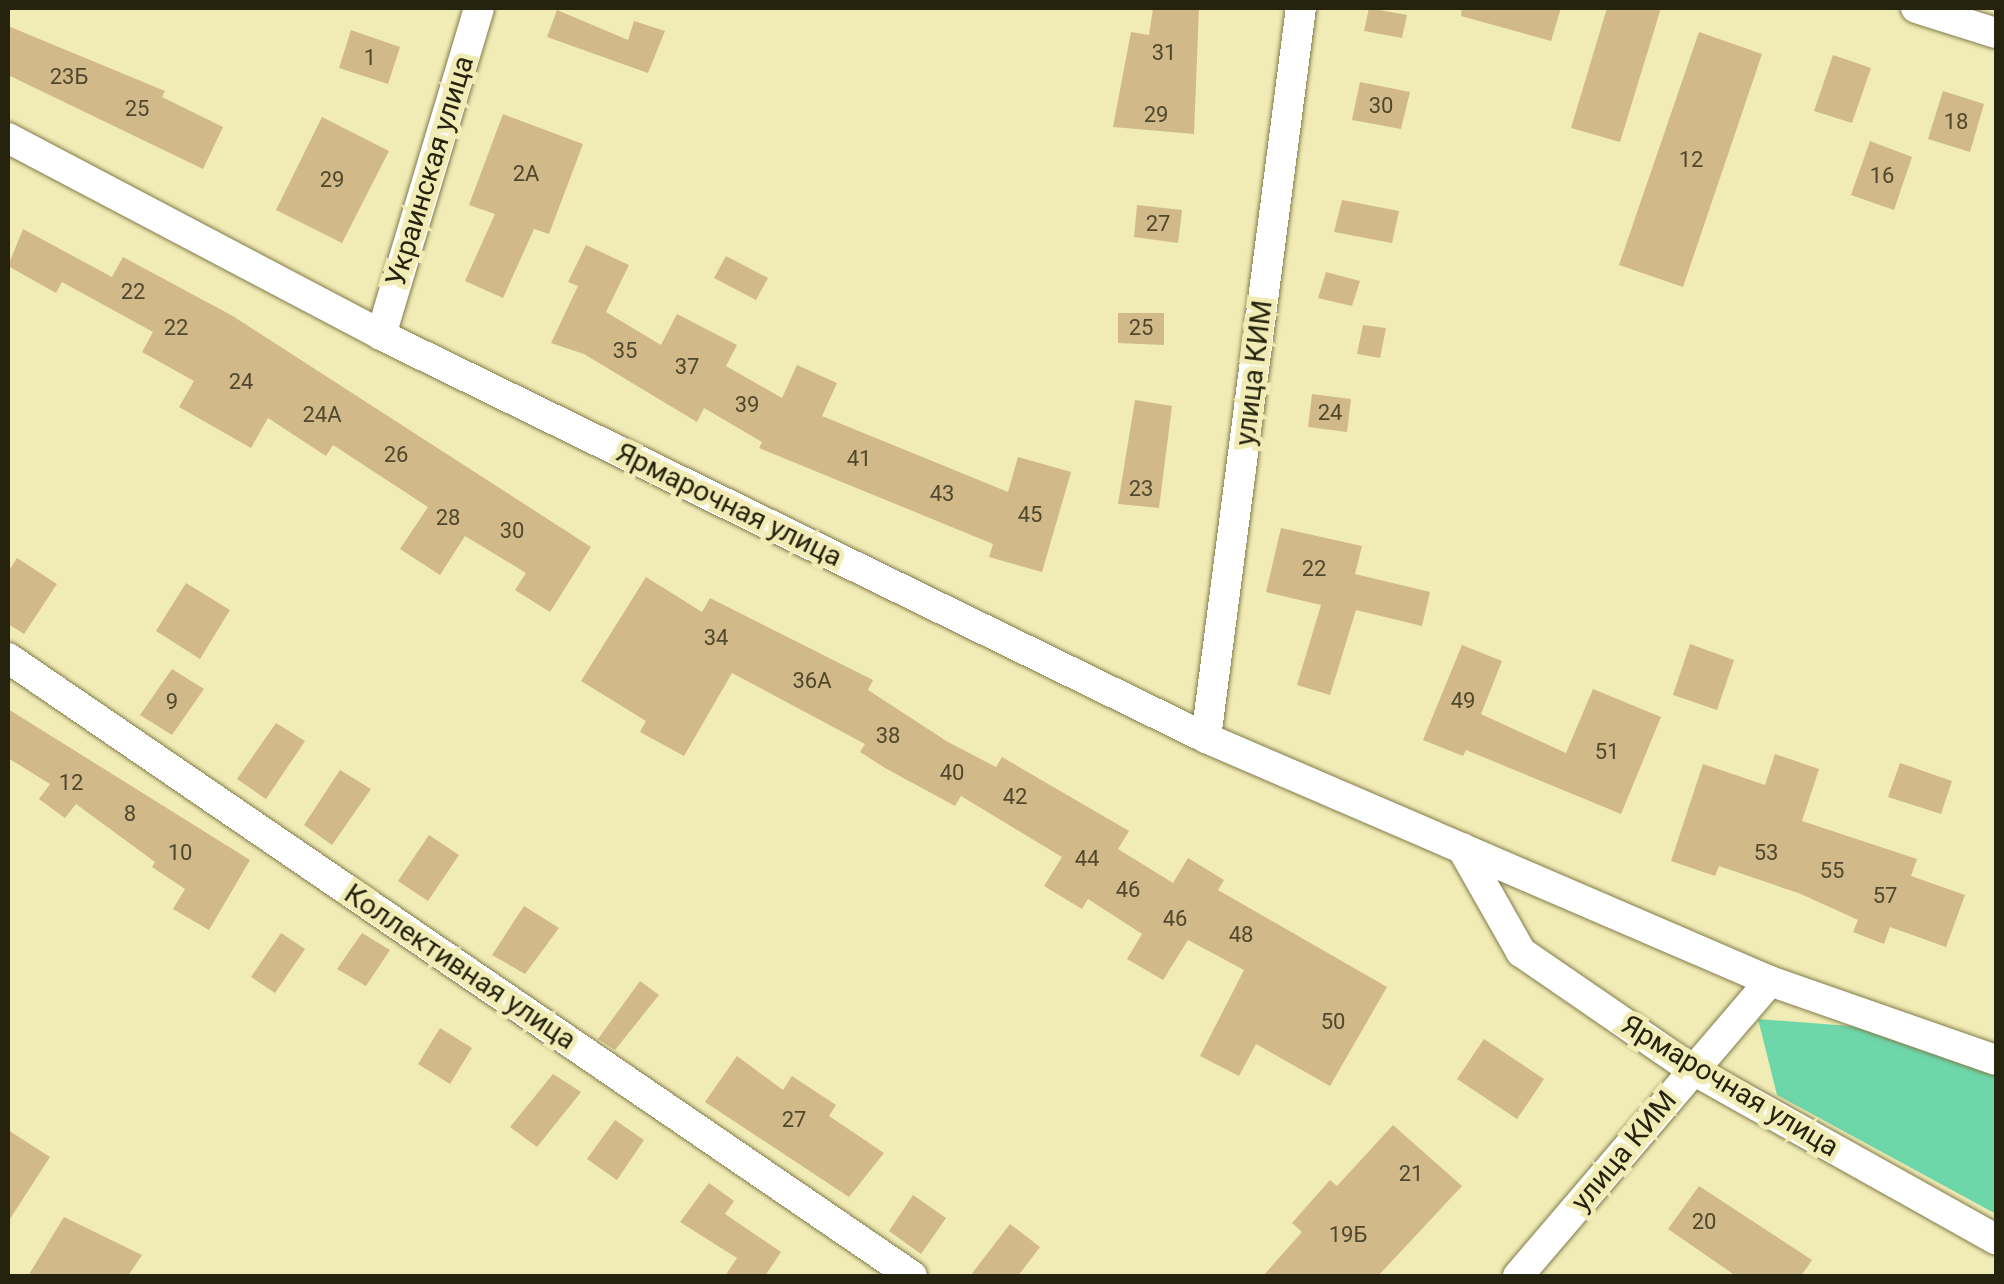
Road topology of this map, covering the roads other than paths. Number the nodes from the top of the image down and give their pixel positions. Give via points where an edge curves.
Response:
1 (479, 8) edge
2 (1301, 8) edge
3 (1916, 8) edge
4 (1996, 33) edge
5 (8, 138) edge
6 (382, 335) junction
7 (8, 658) edge
8 (1206, 738) junction
9 (1462, 848) junction
10 (1770, 981) junction
11 (1996, 1060) edge
12 (1693, 1070) junction
13 (1996, 1240) edge
14 (912, 1276) edge
15 (1518, 1276) edge

1 - 6 street, Украинская улица
2 - 8 street, улица КИМ
3 - 4 street
5 - 6 street, Ярмарочная улица
6 - 8 street, Ярмарочная улица
7 - 14 street, Коллективная улица
8 - 9 street, Ярмарочная улица
9 - 10 street, Ярмарочная улица
9 - 12 street, Ярмарочная улица via 1520,952
10 - 11 street, Ярмарочная улица
10 - 12 street, улица КИМ
12 - 13 street, Ярмарочная улица
12 - 15 street, улица КИМ

